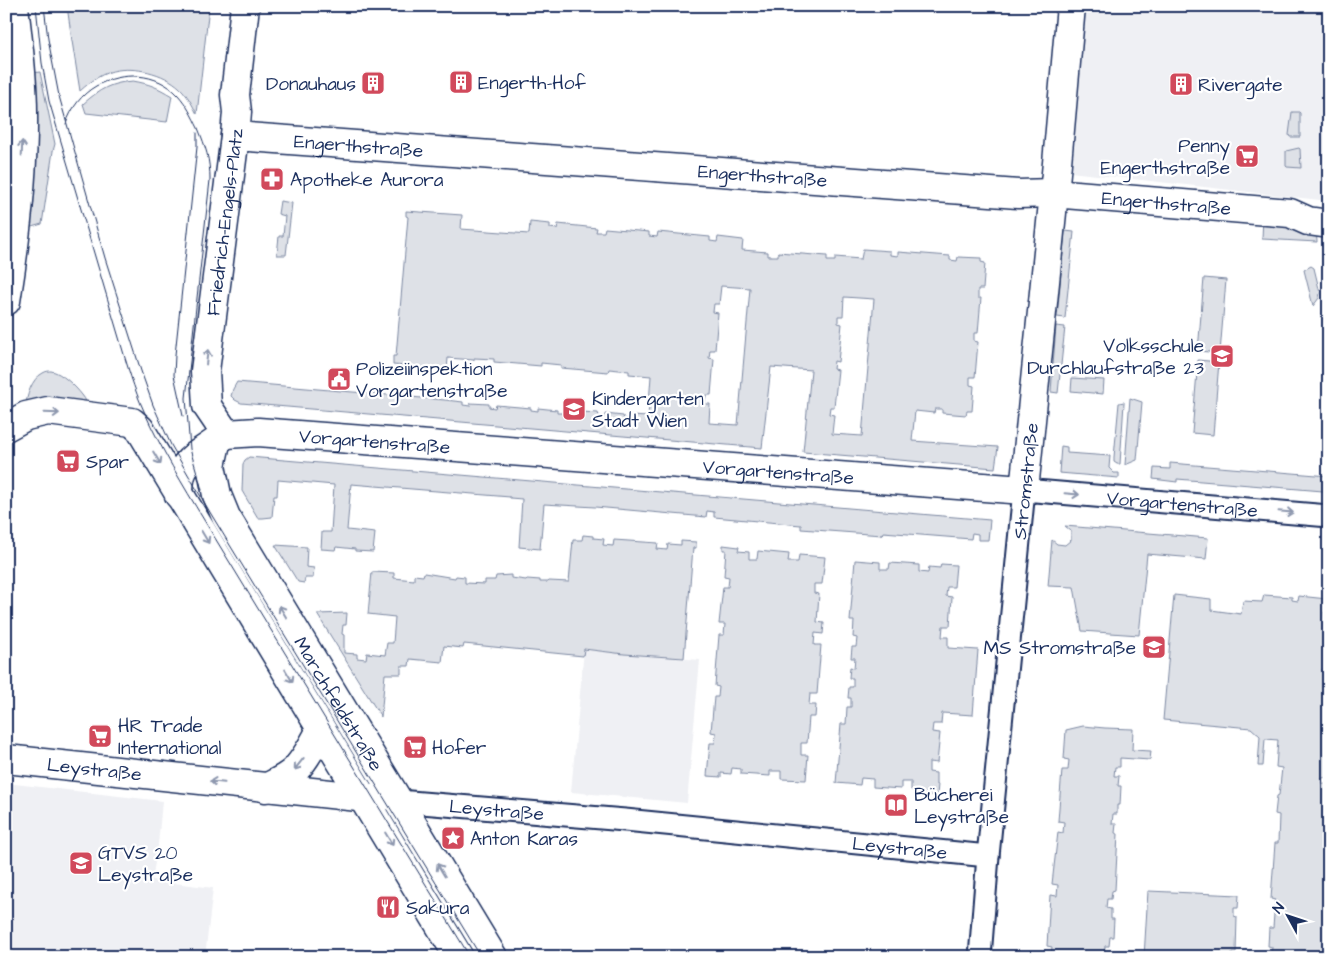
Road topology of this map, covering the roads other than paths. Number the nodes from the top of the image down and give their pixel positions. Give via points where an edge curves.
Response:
1 (14, 6) edge
2 (245, 6) edge
3 (1071, 6) edge
4 (12, 109) edge
5 (235, 136) junction
6 (1053, 193) junction
7 (1329, 206) edge
8 (1290, 213) junction
9 (1329, 224) edge
10 (6, 301) edge
11 (6, 427) edge
12 (221, 438) junction
13 (1024, 490) junction
14 (179, 495) junction
15 (1329, 516) edge
16 (321, 730) junction
17 (6, 759) edge
18 (266, 788) junction
19 (364, 798) junction
20 (398, 801) junction
21 (988, 856) junction
22 (459, 957) edge
23 (493, 957) edge
24 (980, 957) edge

1 - 4 street
2 - 5 street, Friedrich-Engels-Platz via 235,95 238,112
3 - 6 street, Stromstraße
10 -> 4 street via 23,150
5 - 6 street, Engerthstraße via 1018,194
12 -> 5 street, Friedrich-Engels-Platz via 207,406 205,371
6 - 8 street, Engerthstraße
6 - 13 street, Stromstraße
7 - 8 street, Engerthstraße via 1306,205
8 - 9 street, Engerthstraße via 1308,221
11 -> 14 street, Marchfeldstraße via 26,416 48,412 132,422
12 - 13 street, Vorgartenstraße via 258,432
12 - 14 street via 192,458 184,468
20 -> 12 street, Marchfeldstraße via 226,517 211,466
13 -> 15 street, Vorgartenstraße
13 - 21 street, Stromstraße
14 -> 16 street, Marchfeldstraße
16 -> 18 street via 293,772
16 - 19 street, Marchfeldstraße
18 -> 17 street, Leystraße
18 - 19 street, Leystraße
19 - 20 street, Leystraße
19 -> 22 street, Marchfeldstraße
20 - 21 street, Leystraße
23 -> 20 street, Marchfeldstraße
21 - 24 street, Stromstraße

